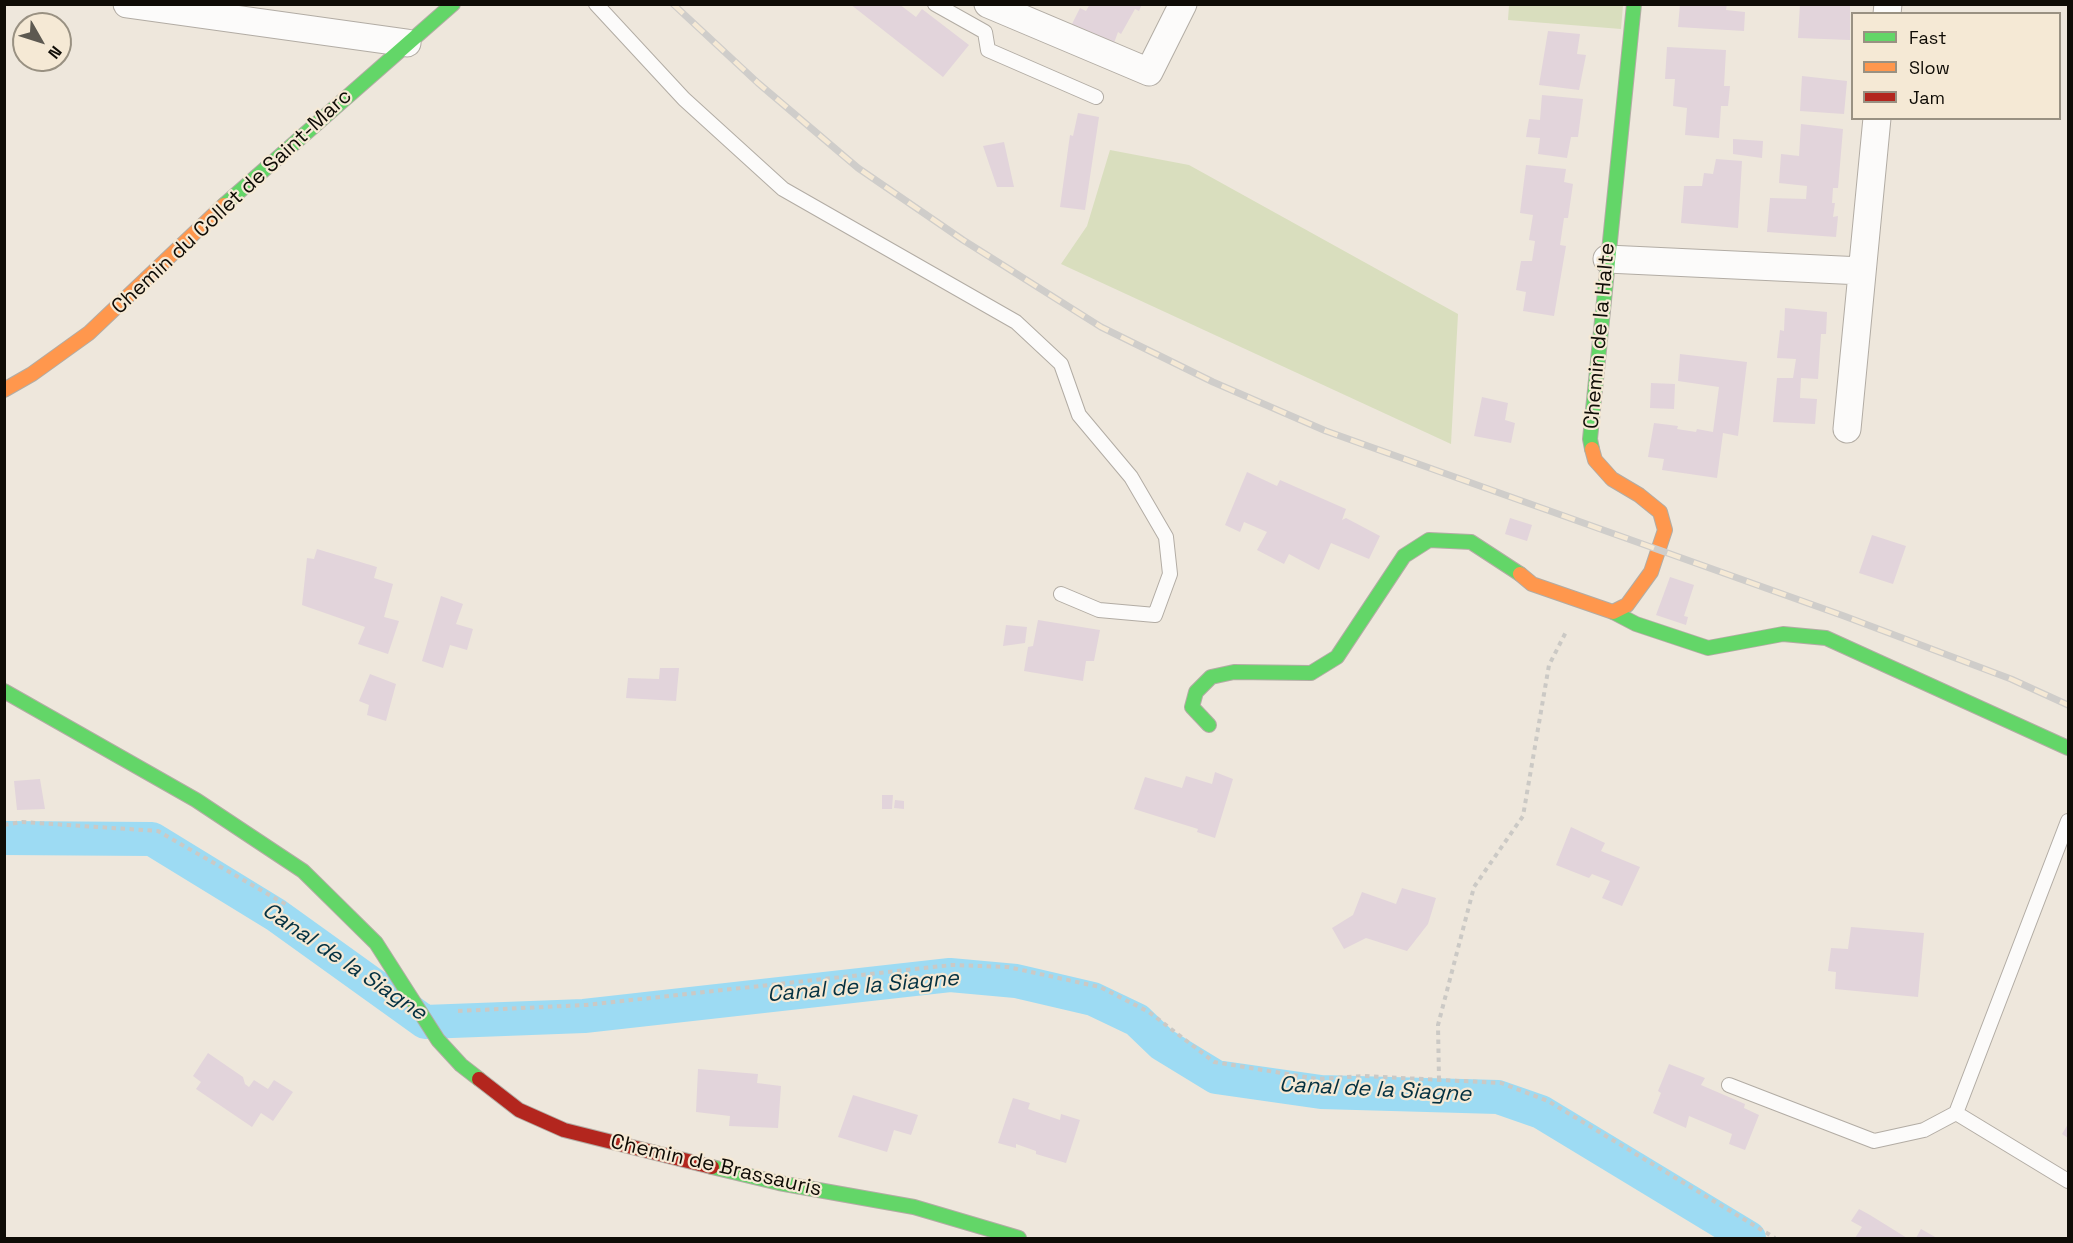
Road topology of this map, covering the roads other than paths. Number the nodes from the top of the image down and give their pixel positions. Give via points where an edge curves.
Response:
1 (127, 4) edge
2 (453, 4) edge
3 (596, 4) edge
4 (935, 4) edge
5 (988, 4) edge
6 (1183, 4) edge
7 (1634, 4) edge
8 (407, 43) junction
9 (1096, 97) dead end
10 (1877, 120) edge
11 (1607, 259) junction
12 (1862, 271) junction
13 (4, 390) edge
14 (1847, 429) dead end
15 (1061, 594) dead end
16 (1613, 612) junction
17 (4, 691) edge
18 (1209, 725) dead end
19 (2068, 748) edge
20 (2068, 821) edge
21 (1729, 1085) dead end
22 (1956, 1113) junction
23 (2068, 1181) edge
24 (1019, 1239) edge

1 - 8 street
2 - 8 street, Chemin du Collet de Saint-Marc
3 - 15 lane via 684,99 783,189 1016,322 1062,364 1079,415 1131,477 1166,537 1170,574 1155,615 1099,610
4 - 9 lane via 985,32 988,50
5 - 6 street via 1149,72
7 - 11 street, Chemin de la Halte
8 - 13 street, Chemin du Collet de Saint-Marc via 258,174 89,333
10 - 12 street
11 - 12 street
11 - 16 street, Chemin de la Halte via 1590,439 1595,460 1612,479 1660,512 1665,530 1650,572 1627,605
12 - 14 street
16 - 18 street via 1532,584 1472,542 1429,540 1404,556 1337,657 1311,673 1234,672 1211,677 1196,692 1192,707
16 - 19 street via 1636,624 1708,648 1783,634 1826,638
17 - 24 street, Chemin de Brassauris via 196,800 303,871 376,944 438,1040 461,1065 519,1110 564,1130 779,1183 914,1207
20 - 22 lane
21 - 22 lane via 1874,1141 1924,1130
22 - 23 lane

